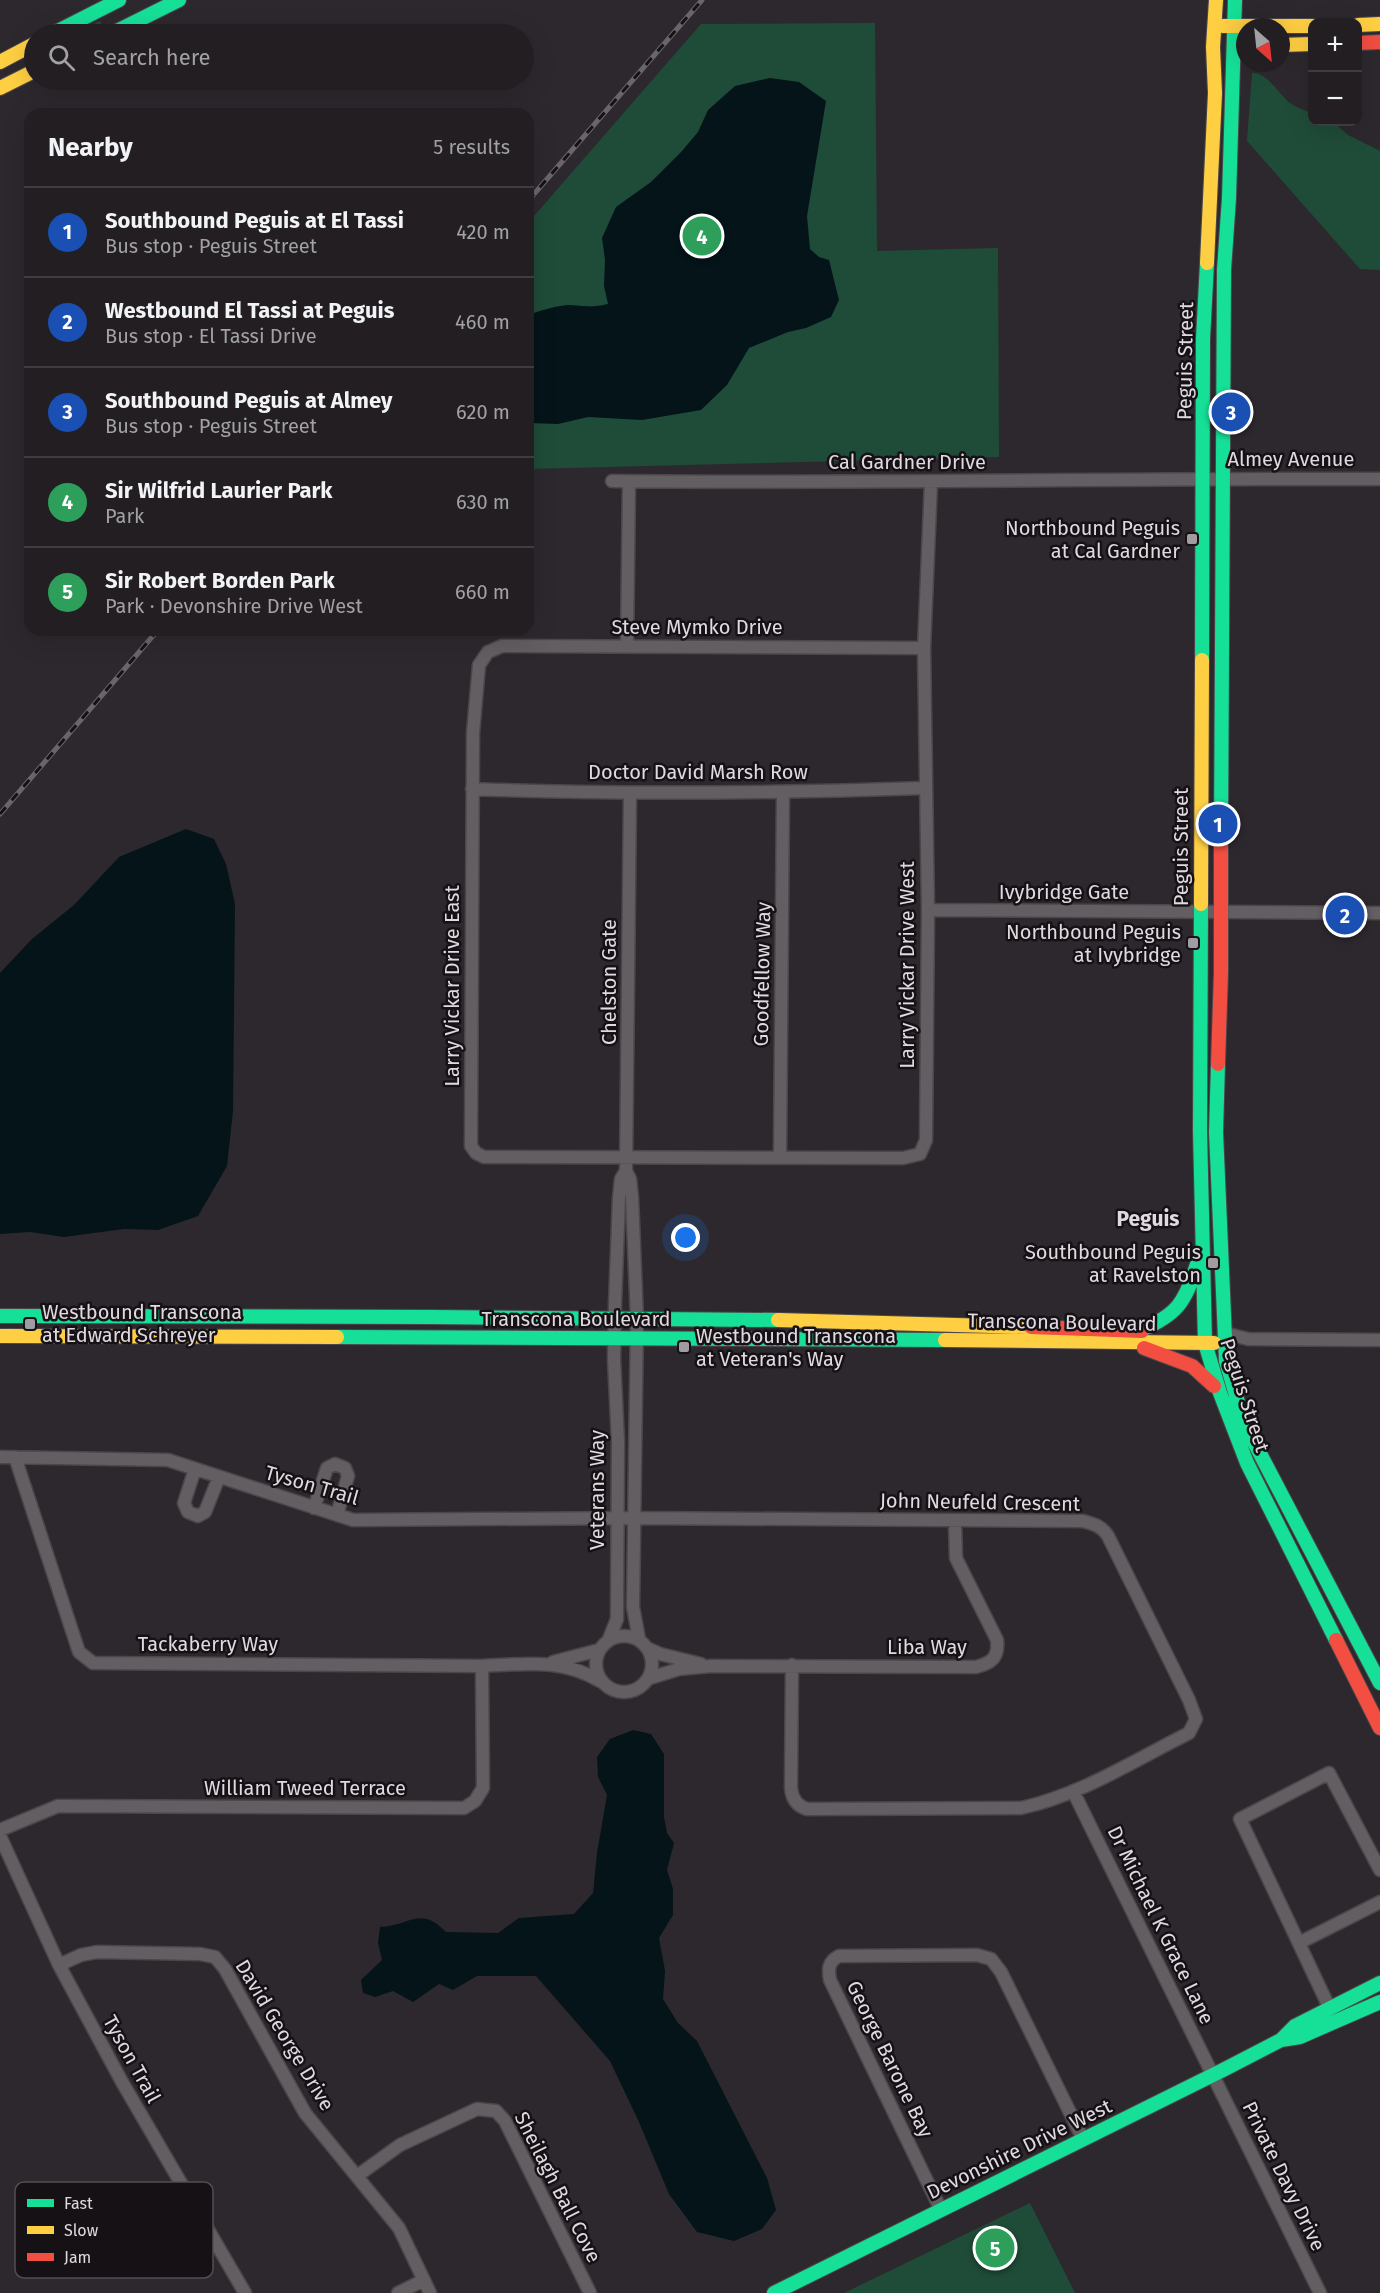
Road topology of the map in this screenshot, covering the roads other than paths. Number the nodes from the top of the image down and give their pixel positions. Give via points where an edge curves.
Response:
1 (119, 0) edge
2 (179, 0) edge
3 (1216, 0) edge
4 (1235, 0) edge
5 (72, 24) edge
6 (131, 24) edge
7 (1380, 24) edge
8 (1362, 25) edge
9 (1216, 26) junction
10 (1308, 26) edge
11 (1235, 27) junction
12 (1236, 32) edge
13 (1380, 42) edge
14 (1362, 43) edge
15 (1308, 44) edge
16 (1290, 45) edge
17 (1236, 46) edge
18 (1213, 47) junction
19 (24, 49) edge
20 (0, 62) edge
21 (1237, 72) edge
22 (24, 76) edge
23 (0, 88) edge
24 (1203, 478) junction
25 (1223, 478) junction
26 (1380, 479) edge
27 (612, 482) dead end
28 (629, 482) junction
29 (931, 482) junction
30 (627, 645) junction
31 (924, 648) junction
32 (479, 665) joint
33 (925, 788) junction
34 (472, 789) junction
35 (783, 792) junction
36 (630, 794) junction
37 (928, 910) junction
38 (1200, 912) junction
39 (1221, 912) junction
40 (1380, 913) edge
41 (780, 1157) junction
42 (627, 1158) junction
43 (626, 1171) junction
44 (1201, 1250) junction
45 (0, 1317) edge
46 (615, 1319) junction
47 (637, 1319) junction
48 (1139, 1331) junction
49 (0, 1336) edge
50 (615, 1338) junction
51 (1205, 1338) junction
52 (1224, 1338) junction
53 (637, 1339) junction
54 (1380, 1340) edge
55 (1126, 1342) junction
56 (1220, 1393) junction
57 (0, 1457) edge
58 (15, 1457) junction
59 (195, 1469) junction
60 (219, 1477) junction
61 (314, 1508) junction
62 (337, 1515) junction
63 (617, 1518) junction
64 (633, 1518) junction
65 (955, 1522) junction
66 (609, 1639) junction
67 (639, 1639) junction
68 (649, 1649) junction
69 (599, 1650) junction
70 (546, 1664) junction
71 (792, 1665) junction
72 (482, 1666) junction
73 (711, 1666) junction
74 (650, 1678) junction
75 (600, 1681) junction
76 (1380, 1683) edge
77 (1380, 1728) edge
78 (1073, 1791) junction
79 (0, 1830) edge
80 (0, 1836) edge
81 (1380, 1870) edge
82 (1380, 1902) edge
83 (1299, 1943) junction
84 (59, 1965) junction
85 (1380, 1983) edge
86 (1380, 2002) edge
87 (1330, 2009) junction
88 (1281, 2040) junction
89 (1212, 2076) junction
90 (1083, 2139) junction
91 (357, 2176) junction
92 (180, 2182) edge
93 (942, 2210) junction
94 (213, 2239) edge
95 (424, 2280) junction
96 (244, 2293) edge
97 (398, 2293) edge
98 (430, 2293) edge
99 (590, 2293) edge
100 (774, 2293) edge
101 (1320, 2293) edge

1 - 5 street
2 - 6 street
3 - 9 street, Peguis Street
4 - 11 street, Peguis Street
7 - 8 street
9 - 11 street
9 - 18 street, Peguis Street
10 - 11 street
11 - 12 street, Peguis Street
13 - 14 street
15 - 16 street
17 - 18 street
18 - 24 street, Peguis Street via 1215,93 1203,339
19 - 20 street
21 - 25 street, Peguis Street via 1224,270
22 - 23 street
24 - 25 street, Almey Avenue
24 - 29 street, Cal Gardner Drive
24 - 38 street, Peguis Street
25 - 26 street, Almey Avenue
25 - 39 street, Peguis Street
27 - 28 street, Cal Gardner Drive
28 - 29 street, Cal Gardner Drive
28 - 30 street
29 - 31 street, Larry Vickar Drive West
30 - 31 street, Steve Mymko Drive
30 - 32 street, Steve Mymko Drive via 502,646 488,652
31 - 33 street, Larry Vickar Drive West
32 - 34 street, Larry Vickar Drive East
33 - 35 street, Doctor David Marsh Row
33 - 37 street, Larry Vickar Drive West
34 - 36 street, Doctor David Marsh Row
34 - 42 street, Larry Vickar Drive East via 471,1146 484,1157
35 - 36 street, Doctor David Marsh Row
35 - 41 street, Goodfellow Way
36 - 42 street, Chelston Gate
37 - 38 street, Ivybridge Gate
37 - 41 street, Larry Vickar Drive West via 927,1140 920,1154 903,1158
38 - 39 street, Ivybridge Gate
38 - 44 street, Peguis Street
39 - 40 street, Ivybridge Gate
39 - 52 street, Peguis Street via 1216,1132
41 - 42 street, Larry Vickar Drive West
42 - 43 street, Chelston Gate
43 - 46 street, Chelston Gate via 621,1179
43 - 47 street, Chelston Gate via 633,1197
44 - 48 street via 1179,1311
44 - 51 street, Peguis Street
45 - 46 street, Transcona Boulevard
46 - 47 street, Transcona Boulevard
46 - 50 street, Chelston Gate
47 - 48 street, Transcona Boulevard
47 - 53 street, Chelston Gate
48 - 51 street, Transcona Boulevard
49 - 50 street, Transcona Boulevard
50 - 53 street, Transcona Boulevard
50 - 63 street, Veterans Way
51 - 52 street, Transcona Boulevard
51 - 55 street, Transcona Boulevard
51 - 56 street, Peguis Street
52 - 54 street
52 - 76 street, Peguis Street via 1226,1361 1244,1423
53 - 55 street, Transcona Boulevard
53 - 64 street, Veterans Way
55 - 56 street via 1204,1372
56 - 77 street, Peguis Street via 1247,1463
57 - 58 street, Tyson Trail
58 - 59 street, Tyson Trail via 168,1460
58 - 72 street, Tackaberry Way via 79,1652 93,1663
59 - 60 street, Tyson Trail
59 - 60 street via 184,1503 188,1512 198,1516 205,1512
60 - 61 street, Tyson Trail
61 - 62 street, Tyson Trail
61 - 62 street via 327,1468 335,1464 345,1468 348,1476
62 - 63 street, Tyson Trail via 353,1520
63 - 64 street, John Neufeld Crescent
63 - 66 street, Veterans Way via 617,1619
64 - 65 street, John Neufeld Crescent
64 - 67 street, Veterans Way via 633,1607
65 - 71 street, Liba Way via 956,1558 997,1640 997,1652 990,1662 976,1666
65 - 78 street, John Neufeld Crescent via 1083,1521 1104,1529 1195,1714 1195,1726 1189,1733
66 - 67 street via 624,1635
66 - 69 street
67 - 68 street
68 - 73 street, Liba Way
68 - 74 street via 653,1663
69 - 70 street
69 - 75 street via 595,1666
70 - 72 street, Tackaberry Way
70 - 75 street via 577,1670
71 - 73 street, Liba Way
71 - 78 street, John Neufeld Crescent via 791,1788 794,1799 803,1808 1021,1808
72 - 79 street, William Tweed Terrace via 483,1788 475,1801 464,1808 58,1806
73 - 74 street, Liba Way via 679,1669
74 - 75 street via 640,1689 626,1693 612,1690
78 - 89 street, Dr Michael K Grace Lane
80 - 84 street, Tyson Trail
81 - 83 street via 1329,1773 1240,1819
82 - 83 street
83 - 87 street
84 - 91 street, David George Drive via 97,1952 215,1957 305,2113
84 - 92 street, Tyson Trail
85 - 87 street, Devonshire Drive West
86 - 88 street, Devonshire Drive West via 1300,2037
87 - 88 street, Devonshire Drive West via 1295,2026
88 - 89 street, Devonshire Drive West
89 - 90 street, Devonshire Drive West
89 - 101 street, Private Davy Drive
90 - 93 street, Devonshire Drive West
90 - 93 street, George Barone Bay via 991,1959 977,1955 839,1956 828,1969 830,1980
91 - 95 street, David George Drive via 399,2228
91 - 99 street, Sheilagh Ball Cove via 400,2145 477,2109 496,2111 505,2121
93 - 100 street, Devonshire Drive West
94 - 96 street, Tyson Trail
95 - 97 street
95 - 98 street, David George Drive

